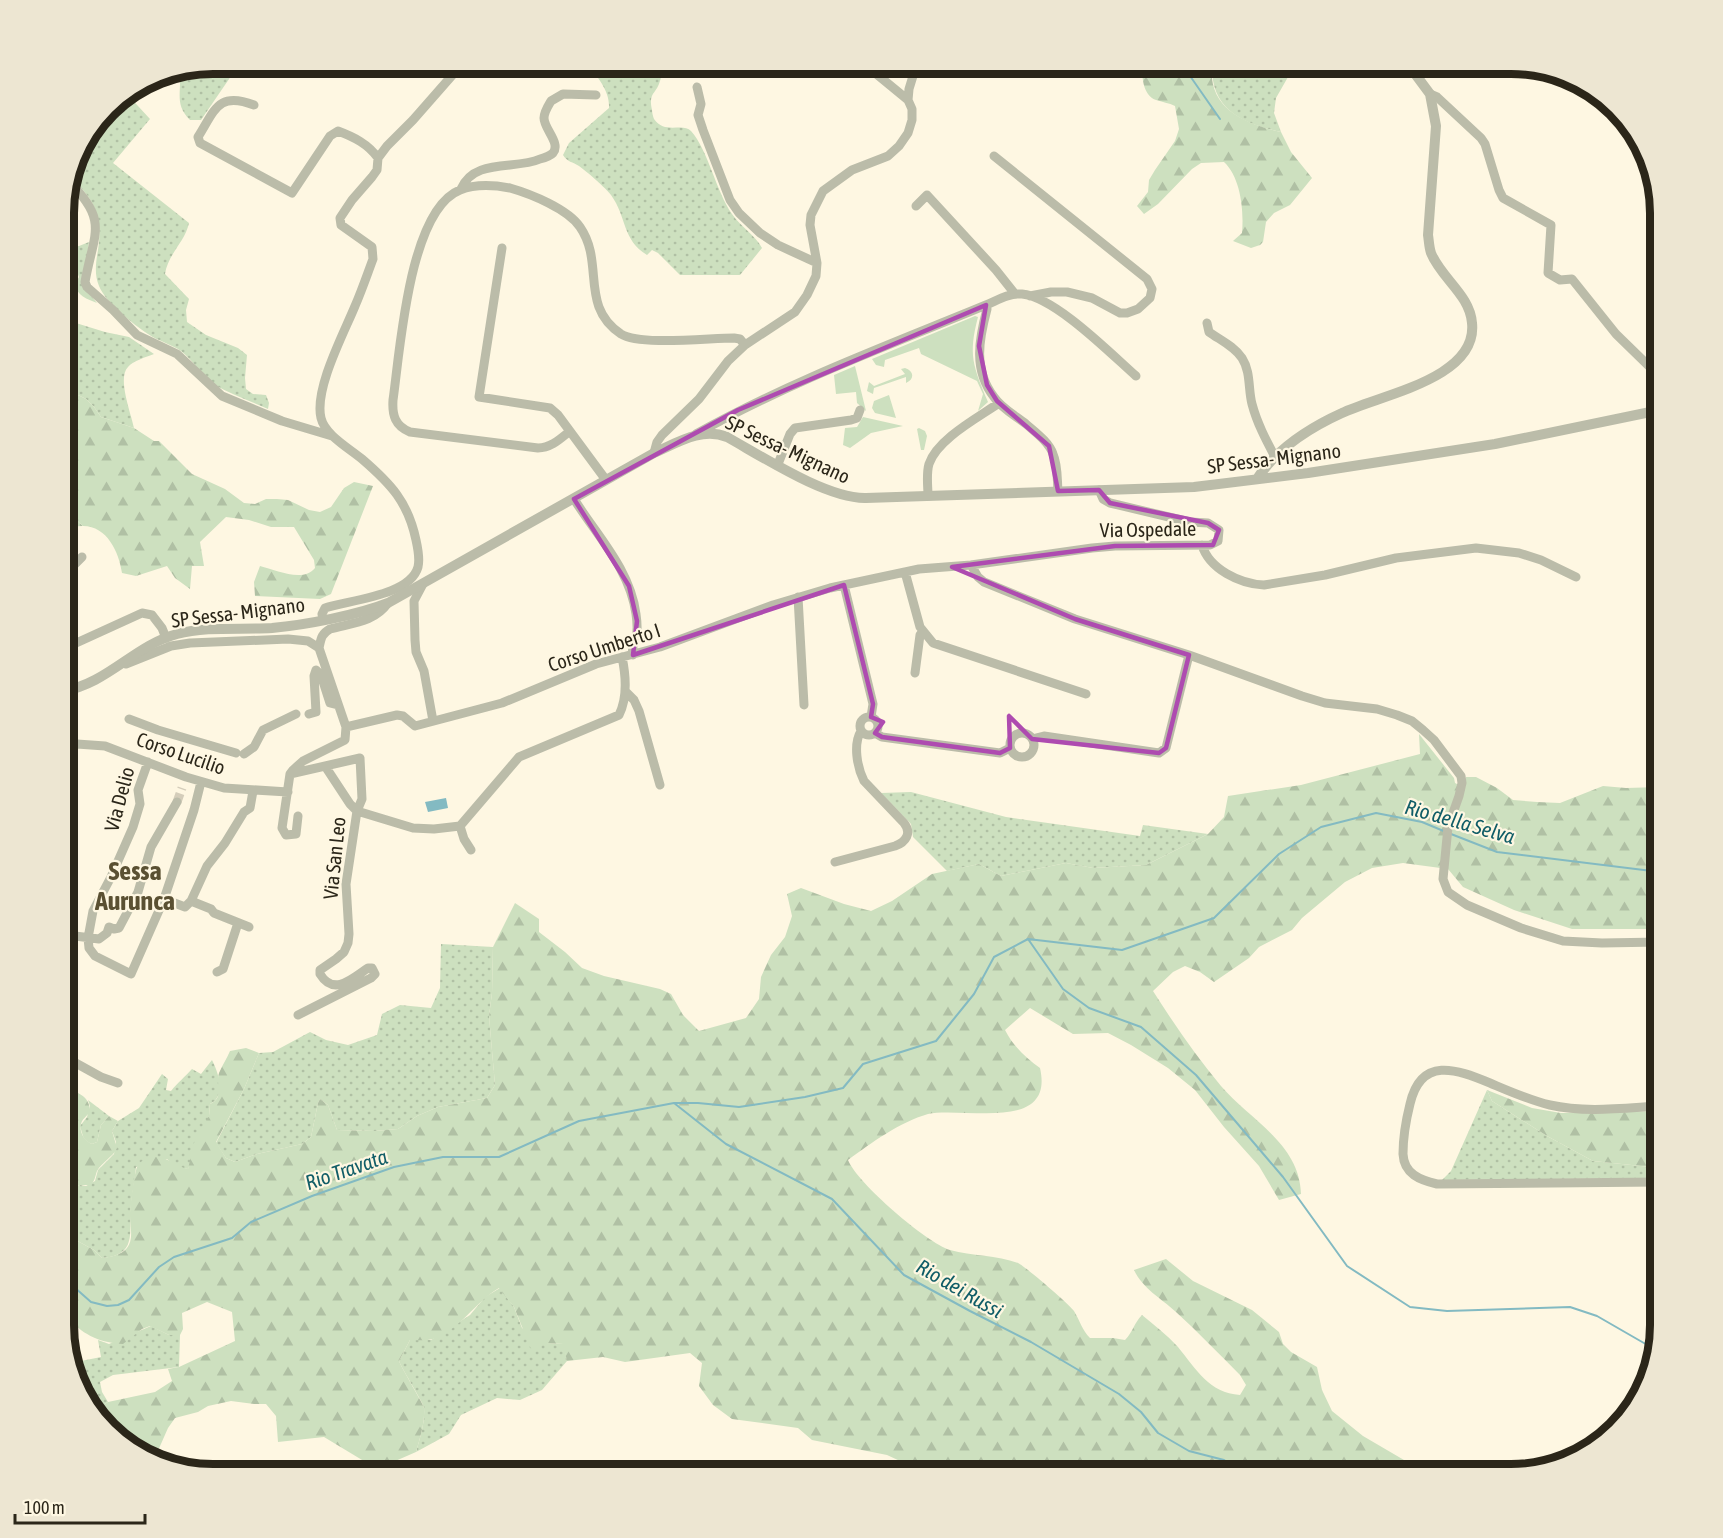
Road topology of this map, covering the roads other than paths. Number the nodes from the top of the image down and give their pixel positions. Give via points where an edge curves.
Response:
1 (453, 74) edge
2 (876, 74) edge
3 (914, 74) edge
4 (1415, 74) edge
5 (697, 87) dead end
6 (1430, 94) junction
7 (596, 95) dead end
8 (908, 100) junction
9 (254, 105) dead end
10 (994, 156) dead end
11 (378, 158) junction
12 (461, 189) junction
13 (76, 190) edge
14 (916, 206) dead end
15 (502, 248) dead end
16 (817, 263) junction
17 (1015, 294) junction
18 (1030, 296) junction
19 (986, 304) junction
20 (1207, 323) dead end
21 (745, 345) junction
22 (1649, 366) edge
23 (1136, 376) dead end
24 (999, 403) junction
25 (860, 410) dead end
26 (1649, 412) edge
27 (570, 431) junction
28 (334, 436) junction
29 (692, 436) junction
30 (654, 453) junction
31 (1275, 457) junction
32 (778, 464) junction
33 (1257, 479) junction
34 (606, 480) junction
35 (1058, 490) junction
36 (1099, 490) junction
37 (928, 496) junction
38 (574, 499) junction
39 (1202, 545) junction
40 (82, 557) dead end
41 (74, 565) edge
42 (971, 565) junction
43 (905, 572) junction
44 (1576, 577) dead end
45 (424, 582) junction
46 (844, 585) junction
47 (798, 597) junction
48 (388, 603) junction
49 (323, 619) junction
50 (923, 631) junction
51 (166, 638) junction
52 (74, 644) edge
53 (319, 648) junction
54 (633, 655) junction
55 (1189, 655) junction
56 (622, 657) junction
57 (116, 668) junction
58 (915, 673) dead end
59 (74, 688) edge
60 (625, 691) junction
61 (1086, 694) dead end
62 (338, 705) junction
63 (804, 705) dead end
64 (296, 714) dead end
65 (309, 714) dead end
66 (871, 717) junction
67 (129, 719) dead end
68 (433, 721) junction
69 (346, 727) junction
70 (861, 731) junction
71 (875, 733) junction
72 (1032, 739) junction
73 (74, 743) edge
74 (1010, 748) junction
75 (148, 762) junction
76 (325, 766) junction
77 (290, 774) junction
78 (186, 777) junction
79 (201, 782) junction
80 (660, 785) dead end
81 (182, 788) tunnel mouth
82 (253, 791) junction
83 (288, 792) junction
84 (177, 801) tunnel mouth
85 (357, 811) junction
86 (298, 816) dead end
87 (460, 826) junction
88 (471, 850) dead end
89 (835, 861) dead end
90 (164, 899) junction
91 (191, 901) junction
92 (237, 922) junction
93 (249, 927) dead end
94 (74, 937) edge
95 (88, 938) junction
96 (1650, 942) edge
97 (217, 972) dead end
98 (298, 1015) dead end
99 (74, 1062) edge
100 (118, 1083) dead end
101 (1650, 1107) edge
102 (1650, 1182) edge

1 - 11 street
2 - 8 street
3 - 8 street
4 - 6 street
5 - 16 street via 701,104 698,115 730,200 760,233
6 - 22 street via 1481,138 1503,198 1551,225 1548,273 1560,280 1572,279 1616,334
6 - 31 street via 1436,126 1430,250 1468,308 1473,326 1468,345 1436,376 1335,416
7 - 12 street via 563,94 550,101 544,118 555,143 552,154 533,162 479,171
8 - 16 street via 912,120 899,146 888,156 842,175 823,191 814,206 810,225
9 - 11 street via 238,99 220,103 198,137 200,143 292,193 330,136 338,131 354,137
10 - 18 street via 1147,279 1152,288 1150,298 1127,314 1067,292
11 - 28 street via 376,170 340,218 341,225 374,251 325,380 320,415
12 - 21 street via 509,188 573,219 591,248 597,303 621,333 651,341 734,338
12 - 27 street via 437,210 418,250 393,400 396,422 410,432 538,448 545,448
13 - 28 street via 96,222 87,287 136,335 177,354 222,396 282,421
14 - 17 street via 927,195
15 - 27 street via 479,398 550,408
16 - 21 street via 812,285 795,312
17 - 18 street
17 - 19 street
18 - 23 street via 1072,321
19 - 24 street via 979,358 991,393
19 - 29 street via 738,410
20 - 31 street via 1209,332 1242,358 1255,415
21 - 30 street via 718,372 693,406 662,435
24 - 35 street via 1049,446 1055,459
24 - 37 street via 933,455 927,471
25 - 32 street via 857,418 851,420 795,428
26 - 33 street, SP Sessa- Mignano via 1495,444
27 - 34 street
28 - 49 street via 404,503 419,562 413,577 400,585 379,595 326,608
29 - 30 street, SP Sessa- Mignano
29 - 32 street, SP Sessa- Mignano via 722,435
30 - 34 street, SP Sessa- Mignano
31 - 33 street
32 - 37 street, SP Sessa- Mignano via 841,495
33 - 36 street, SP Sessa- Mignano via 1194,487
34 - 38 street, SP Sessa- Mignano
35 - 36 street, SP Sessa- Mignano
35 - 37 street, SP Sessa- Mignano
36 - 39 street, Via Ospedale via 1110,503 1212,524 1219,530 1218,541
38 - 45 street, SP Sessa- Mignano
38 - 54 street via 623,573 635,607
39 - 42 street, Via Ospedale via 1115,546
39 - 44 street via 1214,565 1256,585 1325,575 1396,558 1482,548 1530,556
40 - 41 street
42 - 43 street, Corso Umberto I
42 - 55 street via 978,577 1003,590 1112,632
43 - 46 street, Corso Umberto I
43 - 50 street
45 - 48 street, SP Sessa- Mignano
45 - 68 street via 414,601 415,640
46 - 47 street, Corso Umberto I
46 - 66 street via 873,704
47 - 54 street, Corso Umberto I
47 - 63 street
48 - 49 street, SP Sessa- Mignano
48 - 53 street via 368,620 325,632
49 - 51 street, SP Sessa- Mignano via 272,628 187,632
50 - 58 street
50 - 61 street via 940,647
51 - 52 street via 152,615 142,613
51 - 57 street, SP Sessa- Mignano
53 - 57 street via 308,641 288,639 190,643 171,646
53 - 62 street
54 - 56 street, Corso Umberto I
55 - 72 street via 1166,748 1159,753 1044,736
55 - 96 street via 1318,701 1384,710 1412,721 1458,770 1462,783 1450,819 1444,885 1467,905 1540,935 1574,942
56 - 60 street
56 - 68 street, Corso Umberto I via 502,703
57 - 59 street, SP Sessa- Mignano
60 - 80 street via 639,711
60 - 87 street via 622,709 616,717 519,757
62 - 65 street via 330,704 316,670 316,712
62 - 69 street
64 - 67 street via 262,730 254,747 240,753
66 - 70 street via 861,721
66 - 71 street via 878,725
68 - 69 street, Corso Umberto I via 415,726 397,715
69 - 77 street via 345,740 303,761
70 - 71 street
70 - 89 street via 856,745 864,781 908,827 908,834 906,840 895,846
71 - 74 street via 1000,753
72 - 74 street via 1017,734 1012,737
72 - 74 street via 1032,752 1026,756 1013,754
73 - 75 street, Corso Lucilio via 101,745
75 - 78 street, Corso Lucilio
75 - 95 street, Via Delio via 138,790 140,804 133,827 93,911
76 - 77 street
76 - 85 street
76 - 85 street, Via San Leo via 360,758 362,800
77 - 83 street
78 - 79 street, Corso Lucilio
78 - 81 street
79 - 82 street, Corso Lucilio
79 - 90 street
82 - 83 street, Corso Lucilio
82 - 91 street via 250,808 207,866
83 - 86 street via 282,828 286,835 296,834
84 - 95 street via 151,847 138,892 122,924 117,929 109,927 103,938
85 - 87 street via 412,828
85 - 98 street, Via San Leo via 346,884 348,943 344,952 320,974 336,986 368,968 375,974
87 - 88 street
90 - 91 street via 185,907
90 - 95 street via 131,974 92,954
91 - 92 street
92 - 93 street
92 - 97 street via 223,969
94 - 95 street
99 - 100 street
101 - 102 street via 1600,1110 1558,1107 1458,1070 1439,1069 1416,1087 1409,1108 1403,1160 1417,1178 1437,1184

